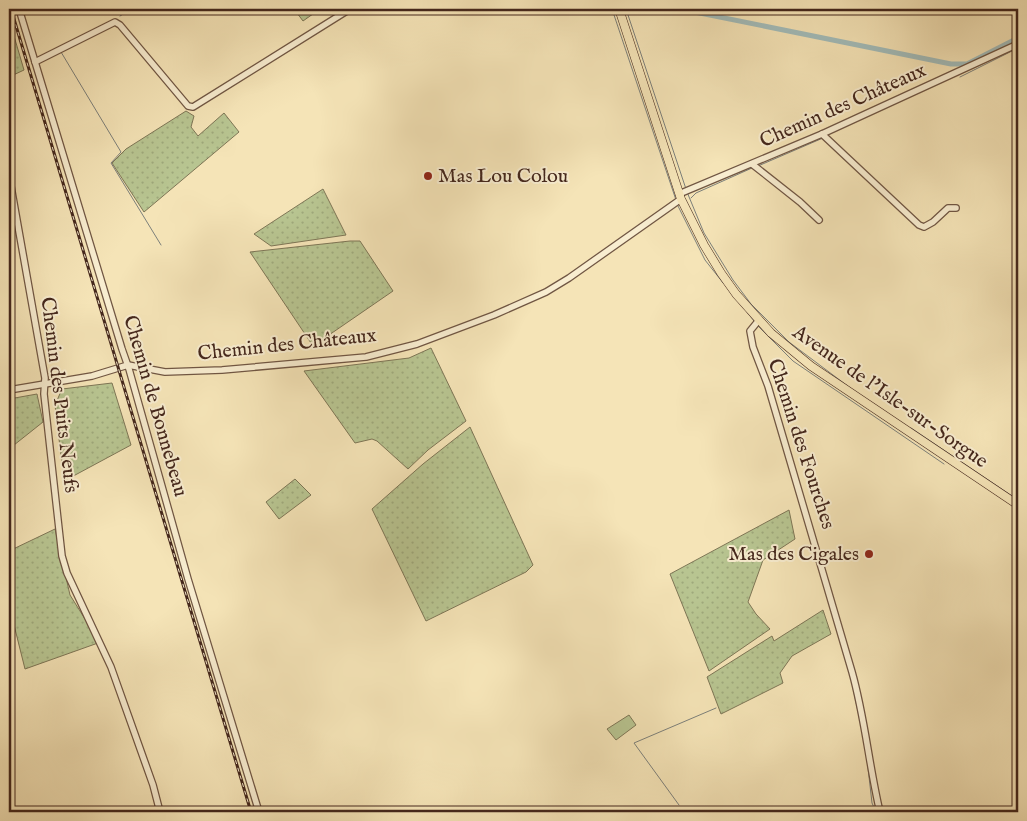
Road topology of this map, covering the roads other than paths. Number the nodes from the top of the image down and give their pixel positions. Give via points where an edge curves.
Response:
1 (19, 9) edge
2 (350, 9) edge
3 (619, 9) edge
4 (1018, 44) edge
5 (35, 62) junction
6 (822, 134) junction
7 (752, 164) junction
8 (9, 175) edge
9 (680, 196) junction
10 (956, 208) dead end
11 (819, 220) dead end
12 (758, 320) junction
13 (128, 365) junction
14 (44, 384) junction
15 (9, 390) edge
16 (1018, 505) edge
17 (160, 812) edge
18 (259, 812) edge
19 (880, 812) edge

1 - 5 street, Chemin de Bonnebeau
2 - 5 street via 193,107 188,106 115,22
3 - 9 main road, Avenue de l'Isle-sur-Sorgue
4 - 6 street, Chemin des Châteaux
5 - 13 street, Chemin de Bonnebeau
6 - 7 street, Chemin des Châteaux
6 - 10 street via 918,225 928,226 948,208
7 - 9 street, Chemin des Châteaux
7 - 11 street
8 - 14 street, Chemin des Puits Neufs
9 - 12 main road, Avenue de l'Isle-sur-Sorgue via 716,266
9 - 13 street, Chemin des Châteaux via 546,292 417,344 366,356 222,370 165,372
12 - 16 main road, Avenue de l'Isle-sur-Sorgue via 810,366
12 - 19 street, Chemin des Fourches via 750,331 753,347 820,557 856,687
13 - 14 street, Chemin des Châteaux via 92,376
13 - 18 street, Chemin de Bonnebeau
14 - 15 street, Chemin des Châteaux
14 - 17 street, Chemin des Puits Neufs via 66,573 112,667

